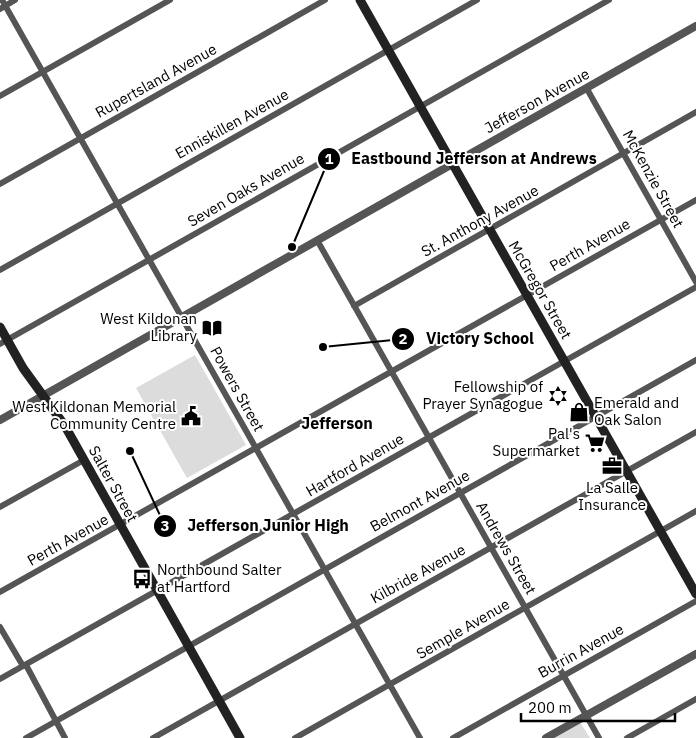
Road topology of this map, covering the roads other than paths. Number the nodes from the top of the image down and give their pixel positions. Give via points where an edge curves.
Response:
1 (15, 0) edge
2 (170, 0) edge
3 (325, 0) edge
4 (360, 0) edge
5 (477, 0) edge
6 (609, 0) edge
7 (3, 5) edge
8 (696, 26) edge
9 (388, 50) junction
10 (43, 72) junction
11 (587, 89) junction
12 (0, 96) edge
13 (420, 106) junction
14 (696, 112) edge
15 (80, 138) junction
16 (624, 153) junction
17 (452, 164) junction
18 (0, 184) edge
19 (696, 200) edge
20 (117, 203) junction
21 (661, 219) junction
22 (490, 230) junction
23 (317, 240) junction
24 (149, 259) junction
25 (0, 270) edge
26 (696, 282) edge
27 (696, 287) edge
28 (527, 295) junction
29 (354, 306) junction
30 (182, 317) junction
31 (0, 327) edge
32 (4, 341) edge
33 (564, 360) junction
34 (696, 360) edge
35 (392, 372) junction
36 (44, 396) junction
37 (596, 416) junction
38 (0, 420) edge
39 (696, 432) edge
40 (428, 437) junction
41 (256, 448) junction
42 (84, 460) junction
43 (626, 471) junction
44 (460, 493) junction
45 (0, 507) edge
46 (696, 511) edge
47 (293, 514) junction
48 (120, 525) junction
49 (661, 532) junction
50 (490, 547) junction
51 (324, 569) junction
52 (157, 590) junction
53 (0, 592) edge
54 (696, 594) edge
55 (696, 601) edge
56 (525, 608) junction
57 (355, 624) junction
58 (0, 627) edge
59 (189, 647) junction
60 (696, 654) edge
61 (24, 665) junction
62 (564, 675) junction
63 (0, 679) edge
64 (390, 685) junction
65 (696, 699) edge
66 (219, 701) junction
67 (586, 716) junction
68 (56, 721) junction
69 (26, 738) edge
70 (65, 738) edge
71 (154, 738) edge
72 (240, 738) edge
73 (295, 738) edge
74 (420, 738) edge
75 (453, 738) edge
76 (546, 738) edge
77 (599, 738) edge
78 (627, 738) edge

1 - 7 street
2 - 10 street
3 - 15 street, Rupertsland Avenue
4 - 9 main road, McGregor Street
5 - 9 street, Enniskillen Avenue
6 - 13 street, Seven Oaks Avenue
7 - 10 street, Powers Street
8 - 11 street, Jefferson Avenue
9 - 13 main road, McGregor Street
9 - 20 street, Enniskillen Avenue
10 - 12 street
10 - 15 street, Powers Street
11 - 16 street, McKenzie Street
11 - 17 street, Jefferson Avenue
13 - 17 main road, McGregor Street
13 - 24 street, Seven Oaks Avenue
14 - 16 street, St. Anthony Avenue
15 - 18 street, Rupertsland Avenue
15 - 20 street, Powers Street
16 - 21 street, McKenzie Street
16 - 22 street, St. Anthony Avenue
17 - 22 main road, McGregor Street
17 - 23 street, Jefferson Avenue
19 - 21 street, Perth Avenue
20 - 24 street, Powers Street
20 - 25 street, Enniskillen Avenue
21 - 26 street, McKenzie Street
21 - 28 street, Perth Avenue
22 - 28 main road, McGregor Street
22 - 29 street, St. Anthony Avenue
23 - 29 street, Andrews Street
23 - 30 street, Jefferson Avenue
24 - 30 street, Powers Street
24 - 32 street, Seven Oaks Avenue
27 - 33 street, Hartford Avenue
28 - 33 main road, McGregor Street
28 - 35 street, Perth Avenue
29 - 35 street, Andrews Street
30 - 36 street, Jefferson Avenue
30 - 41 street, Powers Street
31 - 32 main road, Salter Street
32 - 36 main road, Salter Street
33 - 37 main road, McGregor Street
33 - 40 street, Hartford Avenue
34 - 37 street, Belmont Avenue
35 - 40 street, Andrews Street
35 - 41 street, Perth Avenue
36 - 38 street, Jefferson Avenue
36 - 42 main road, Salter Street
37 - 43 main road, McGregor Street
37 - 44 street, Belmont Avenue
39 - 43 street, Kilbride Avenue
40 - 44 street, Andrews Street
40 - 47 street, Hartford Avenue
41 - 47 street, Powers Street
41 - 48 street, Perth Avenue
42 - 45 street
42 - 48 main road, Salter Street
43 - 49 main road, McGregor Street
43 - 50 street, Kilbride Avenue
44 - 50 street, Andrews Street
44 - 51 street, Belmont Avenue
46 - 49 street, Semple Avenue
47 - 51 street, Powers Street
47 - 52 street, Hartford Avenue
48 - 52 main road, Salter Street
48 - 53 street, Perth Avenue
49 - 54 main road, McGregor Street
49 - 56 street, Semple Avenue
50 - 56 street, Andrews Street
50 - 57 street, Kilbride Avenue
51 - 57 street, Powers Street
51 - 59 street, Belmont Avenue
52 - 59 main road, Salter Street
52 - 61 street, Hartford Avenue
55 - 62 street, Burrin Avenue
56 - 62 street, Andrews Street
56 - 64 street, Semple Avenue
57 - 64 street, Powers Street
57 - 66 street, Kilbride Avenue
58 - 61 street
59 - 66 main road, Salter Street
59 - 68 street, Belmont Avenue
60 - 67 street
61 - 63 street, Hartford Avenue
61 - 68 street
62 - 67 street, Andrews Street
62 - 75 street, Burrin Avenue
64 - 73 street, Semple Avenue
64 - 74 street, Powers Street
65 - 78 street
66 - 71 street, Kilbride Avenue
66 - 72 main road, Salter Street
67 - 76 street
67 - 77 street, Andrews Street
68 - 69 street, Belmont Avenue
68 - 70 street

